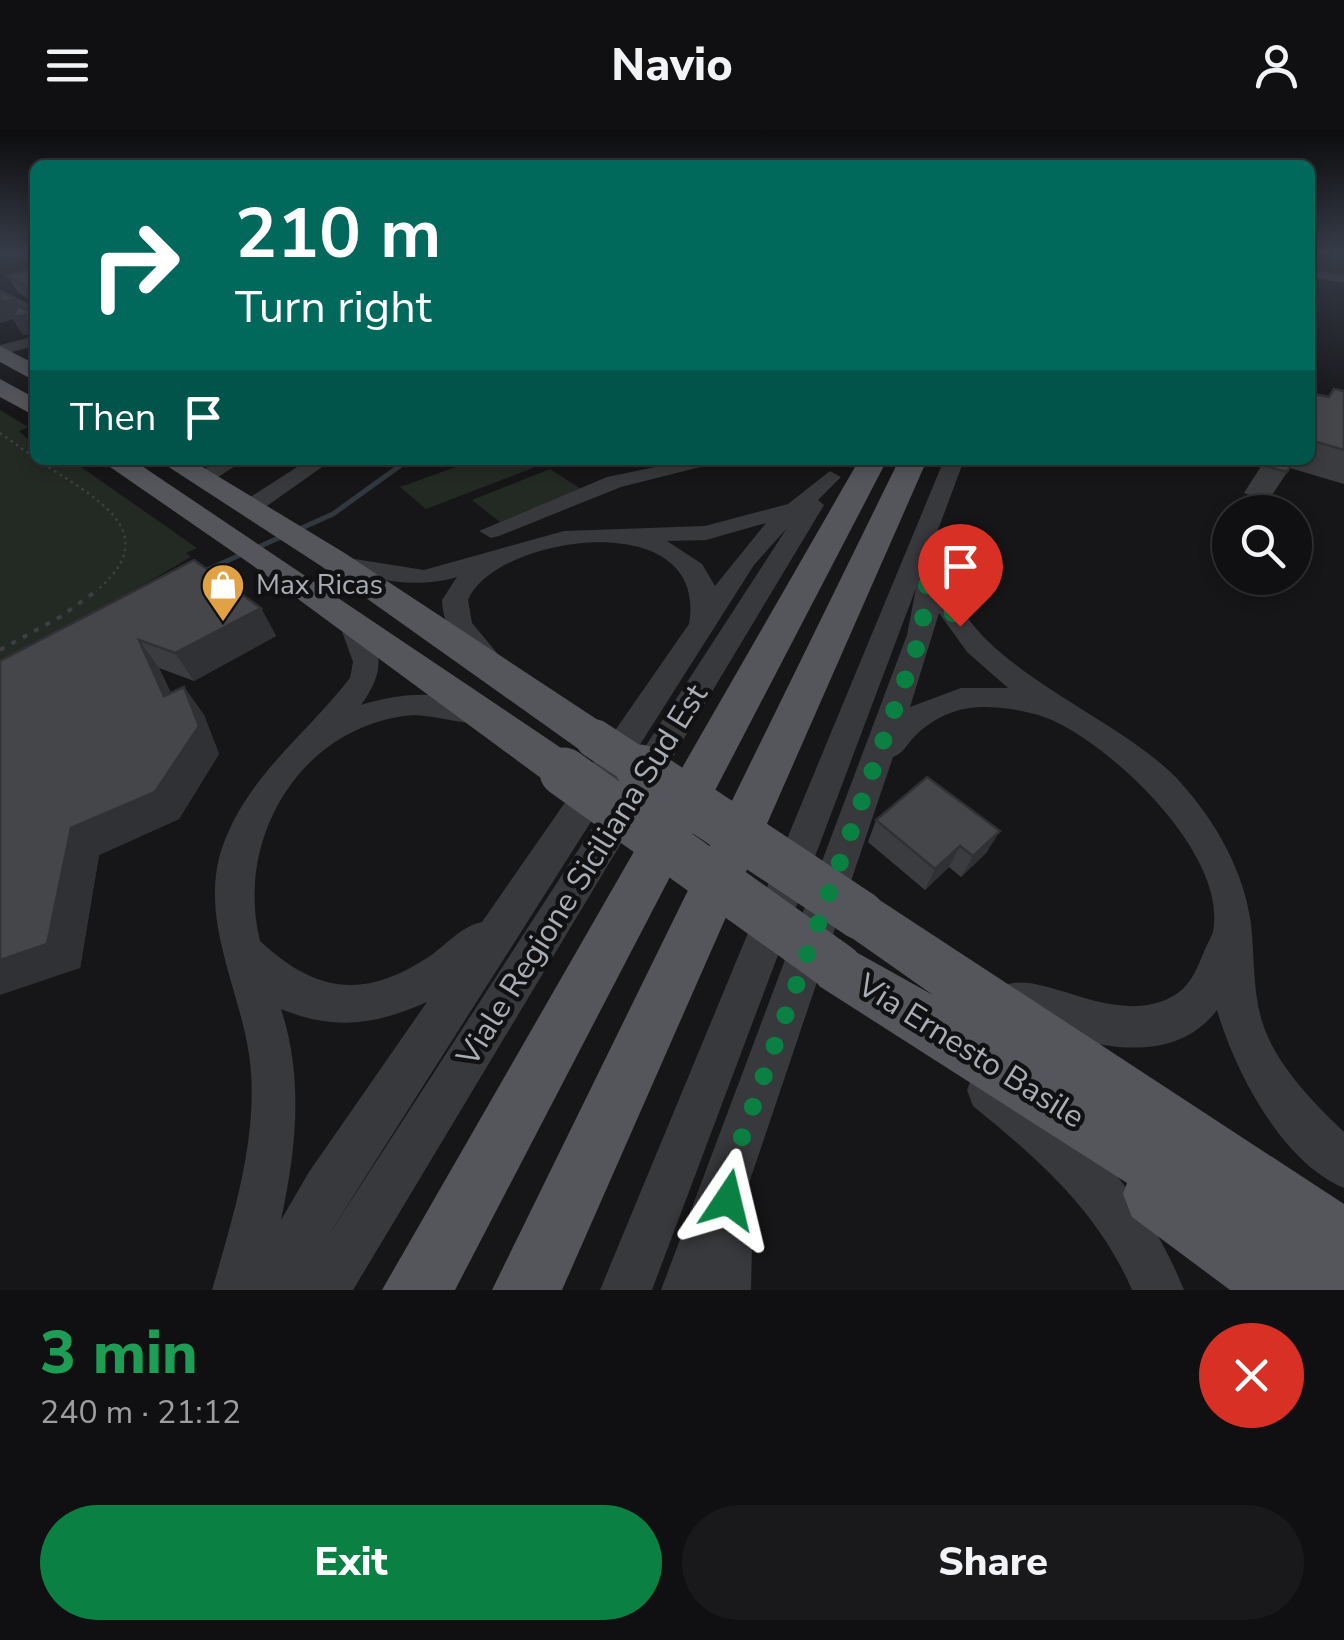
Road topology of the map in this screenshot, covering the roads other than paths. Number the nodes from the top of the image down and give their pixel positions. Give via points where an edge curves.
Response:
1 (30, 342) edge
2 (0, 351) edge
3 (30, 371) edge
4 (0, 386) edge
5 (30, 406) edge
6 (122, 465) edge
7 (180, 465) edge
8 (226, 465) edge
9 (316, 465) edge
10 (695, 465) edge
11 (911, 465) edge
12 (952, 465) edge
13 (848, 466) edge
14 (202, 479) junction
15 (802, 502) junction
16 (260, 515) junction
17 (932, 518) junction
18 (491, 531) dead end
19 (605, 534) junction
20 (510, 552) junction
21 (332, 559) junction
22 (929, 570) junction
23 (352, 620) junction
24 (700, 628) junction
25 (515, 684) junction
26 (485, 716) junction
27 (1091, 726) junction
28 (302, 750) junction
29 (579, 756) junction
30 (878, 760) junction
31 (518, 902) junction
32 (1230, 912) junction
33 (860, 915) junction
34 (240, 950) junction
35 (838, 968) junction
36 (968, 1022) junction
37 (1344, 1164) edge
38 (731, 1168) junction
39 (1344, 1214) edge
40 (1344, 1242) edge
41 (1344, 1288) edge
42 (238, 1290) edge
43 (270, 1290) edge
44 (324, 1290) edge
45 (417, 1290) edge
46 (527, 1290) edge
47 (626, 1290) edge
48 (688, 1290) edge
49 (725, 1290) edge
50 (1158, 1290) edge
51 (1288, 1290) edge

1 - 2 street
2 - 3 main road
4 - 5 main road
6 - 23 main road, Via Ernesto Basile
7 - 14 main road, Via Ernesto Basile
8 - 14 street
9 - 16 street
10 - 18 street via 615,482
11 - 46 main road
12 - 17 street
13 - 15 street
13 - 44 street, Viale Regione Siciliana Sud Est
13 - 45 main road, Viale Regione Siciliana Sud Est
14 - 16 main road, Via Ernesto Basile
15 - 19 street via 706,533
15 - 24 street via 764,536
16 - 21 main road, Via Ernesto Basile
17 - 22 street
17 - 47 street
19 - 20 street
19 - 24 street via 649,542 686,560 707,589
20 - 21 street via 425,578
20 - 25 street via 460,588 454,614 475,646
21 - 25 main road, Via Ernesto Basile
22 - 27 street via 978,647
22 - 30 street via 921,635
23 - 26 main road, Via Ernesto Basile
23 - 28 street via 367,662 364,680
24 - 31 street
25 - 29 main road, Via Ernesto Basile
26 - 28 street via 453,704 399,704
26 - 29 main road, Via Ernesto Basile
27 - 30 street via 1015,700 954,698 923,709
27 - 32 street via 1136,758 1185,810 1220,875
28 - 34 street via 266,794 240,848 232,878
29 - 33 main road, Via Ernesto Basile, bridge
29 - 35 main road, Via Ernesto Basile, bridge
30 - 38 street
31 - 34 street via 432,979 373,1001 298,996
31 - 43 street via 326,1190
32 - 33 street via 1214,987 1192,1008 1150,1027 1111,1028 1066,1020 996,989
32 - 37 street via 1234,982 1248,1044 1284,1103
33 - 36 main road, Via Ernesto Basile
34 - 42 street via 270,1044 272,1106 269,1160
35 - 36 main road, Via Ernesto Basile
35 - 50 street via 1084,1166 1121,1216
36 - 39 main road
36 - 40 main road, Via Ernesto Basile
36 - 41 main road, Via Ernesto Basile via 1170,1173
36 - 51 main road
38 - 48 street
38 - 49 street

